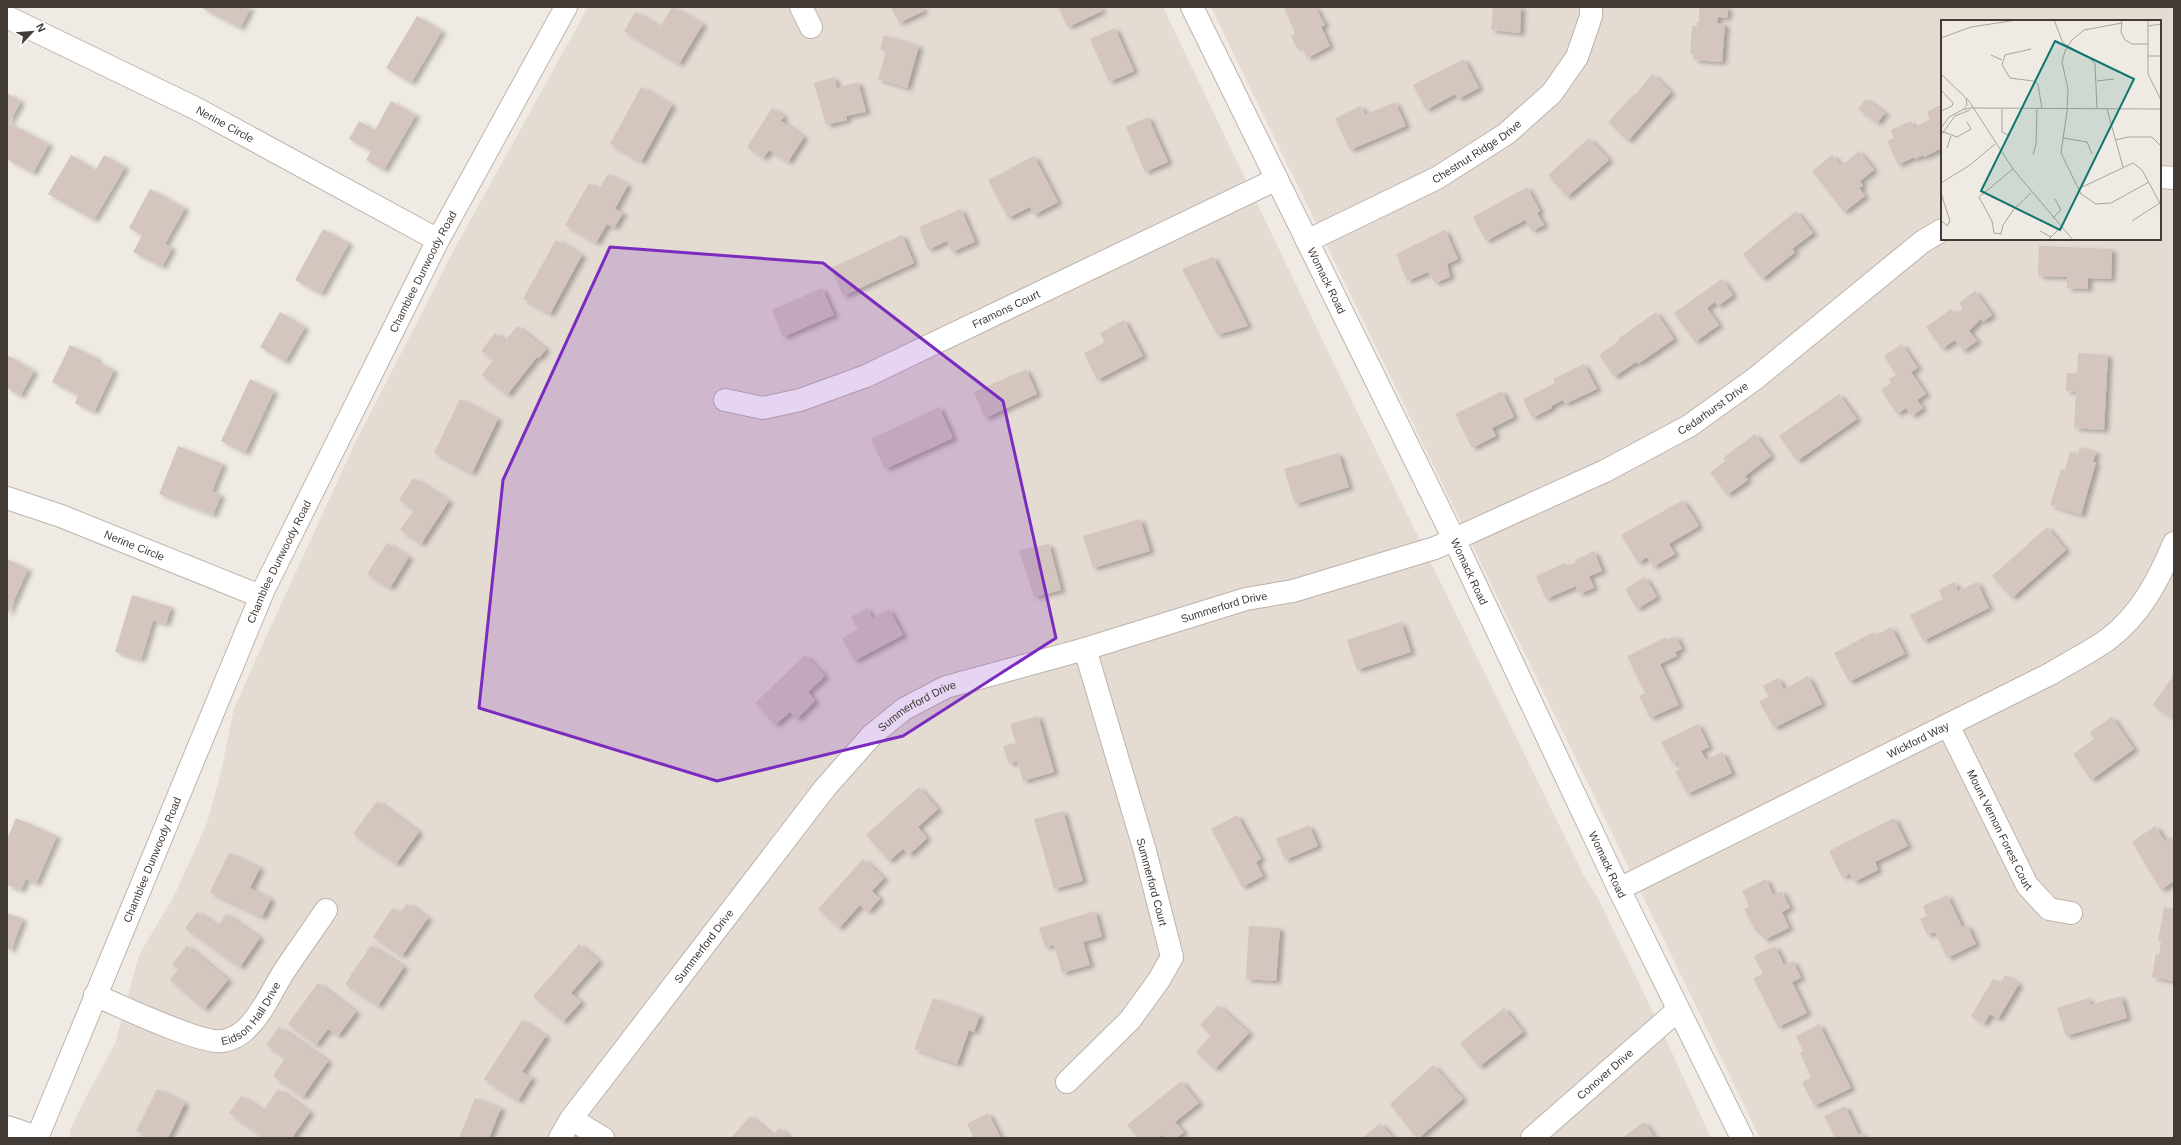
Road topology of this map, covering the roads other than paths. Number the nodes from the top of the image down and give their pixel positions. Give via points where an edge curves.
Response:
1 (566, 7) edge
2 (801, 7) edge
3 (1192, 7) edge
4 (1591, 7) edge
5 (7, 17) edge
6 (811, 27) dead end
7 (2161, 177) edge
8 (1276, 178) junction
9 (2174, 178) edge
10 (1941, 231) edge
11 (438, 240) junction
12 (1307, 241) junction
13 (725, 400) dead end
14 (7, 498) edge
15 (1454, 539) junction
16 (2174, 543) edge
17 (260, 596) junction
18 (1085, 649) junction
19 (1948, 725) junction
20 (1619, 889) junction
21 (326, 910) dead end
22 (2071, 913) dead end
23 (95, 995) junction
24 (1678, 1010) junction
25 (1067, 1082) dead end
26 (571, 1119) junction
27 (7, 1127) edge
28 (37, 1137) edge
29 (560, 1138) edge
30 (603, 1138) edge
31 (1532, 1138) edge
32 (1742, 1138) edge

1 - 11 street, Chamblee Dunwoody Road
2 - 6 street
3 - 8 street, Womack Road
4 - 12 street, Chestnut Ridge Drive via 1591,16 1577,58 1552,93 1506,134 1437,178
5 - 11 street, Nerine Circle via 197,109
7 - 9 street
8 - 12 street, Womack Road
8 - 13 street, Framons Court via 866,376 800,400 763,408
10 - 15 street, Cedarhurst Drive via 1922,242 1756,378 1689,426 1605,471
11 - 17 street, Chamblee Dunwoody Road
12 - 15 street, Womack Road
14 - 17 street, Nerine Circle via 61,516
15 - 18 street, Summerford Drive via 1435,548 1345,576 1246,599
15 - 20 street, Womack Road
16 - 19 street, Wickford Way via 2160,575 2142,605 2108,639 2052,672
17 - 23 street, Chamblee Dunwoody Road
18 - 25 street, Summerford Court via 1145,851 1172,957 1130,1020
18 - 26 street, Summerford Drive via 946,687 904,709 872,735 825,788
19 - 20 street, Wickford Way
19 - 22 street, Mount Vernon Forest Court via 2027,885 2049,909
20 - 24 street, Womack Road
21 - 23 street, Eidson Hall Drive via 255,1019 244,1032 230,1040 206,1039
23 - 28 street, Chamblee Dunwoody Road
24 - 31 street, Conover Drive
24 - 32 street, Womack Road
26 - 29 street, Summerford Drive
26 - 30 street
27 - 28 street

